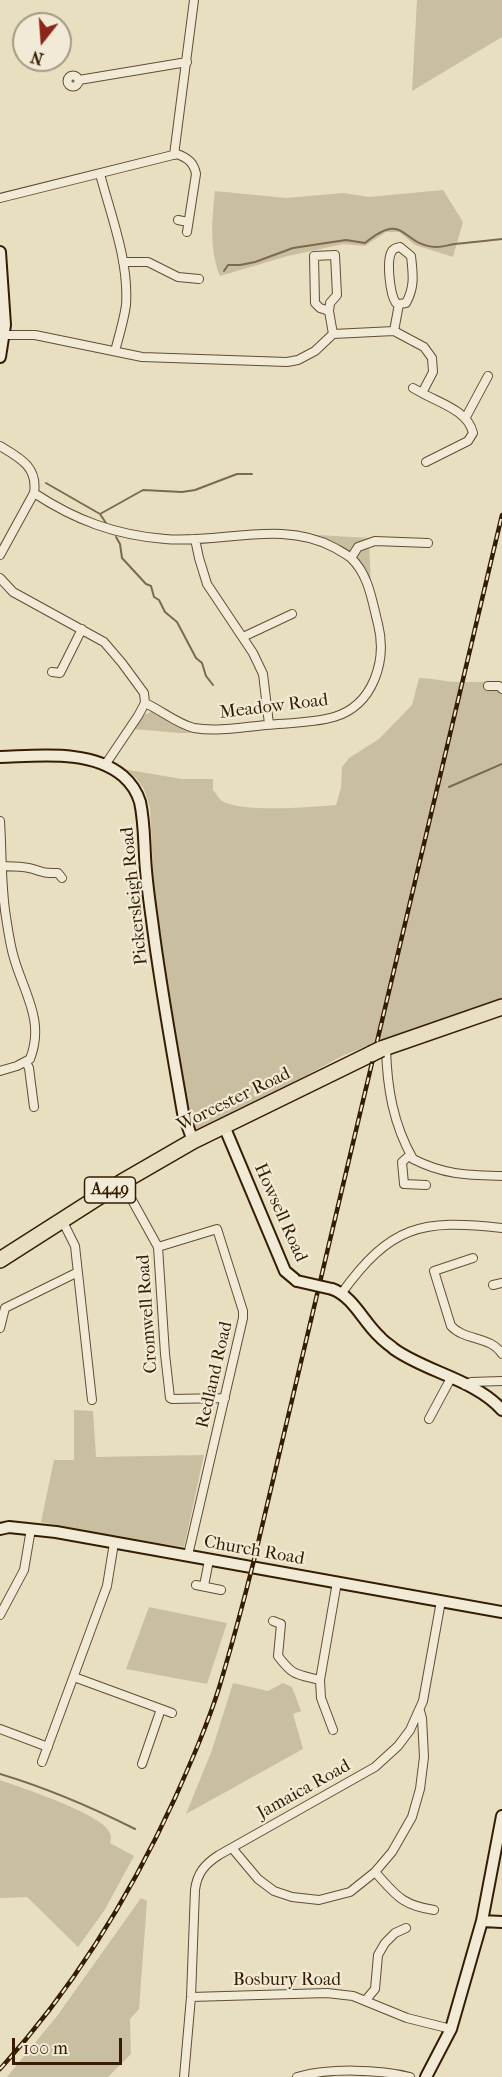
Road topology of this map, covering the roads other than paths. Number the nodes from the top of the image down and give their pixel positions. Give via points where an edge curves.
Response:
1 (194, 0) edge
2 (187, 62) junction
3 (79, 80) dead end
4 (176, 154) junction
5 (100, 174) junction
6 (0, 198) edge
7 (178, 220) dead end
8 (188, 222) junction
9 (187, 232) dead end
10 (0, 252) edge
11 (123, 262) junction
12 (199, 279) dead end
13 (399, 304) junction
14 (329, 311) junction
15 (394, 331) junction
16 (333, 334) junction
17 (4, 335) junction
18 (116, 351) junction
19 (0, 357) edge
20 (488, 376) dead end
21 (413, 388) dead end
22 (422, 393) junction
23 (466, 417) junction
24 (0, 446) edge
25 (426, 462) dead end
26 (34, 493) junction
27 (195, 539) junction
28 (428, 543) dead end
29 (0, 555) edge
30 (351, 558) junction
31 (1, 584) edge
32 (292, 614) dead end
33 (82, 629) junction
34 (243, 637) junction
35 (59, 674) dead end
36 (488, 686) dead end
37 (502, 689) edge
38 (146, 703) junction
39 (269, 724) junction
40 (0, 757) edge
41 (105, 765) junction
42 (0, 821) edge
43 (1, 835) edge
44 (3, 866) junction
45 (60, 872) dead end
46 (502, 1007) edge
47 (379, 1050) junction
48 (26, 1062) junction
49 (0, 1071) edge
50 (34, 1106) dead end
51 (224, 1126) junction
52 (193, 1141) junction
53 (410, 1155) junction
54 (502, 1176) edge
55 (122, 1182) junction
56 (426, 1185) dead end
57 (63, 1222) junction
58 (502, 1228) edge
59 (158, 1247) junction
60 (473, 1258) dead end
61 (0, 1260) edge
62 (76, 1273) junction
63 (502, 1283) edge
64 (492, 1285) dead end
65 (336, 1291) junction
66 (0, 1328) edge
67 (502, 1354) edge
68 (451, 1378) junction
69 (502, 1381) edge
70 (465, 1385) junction
71 (225, 1398) junction
72 (92, 1400) dead end
73 (502, 1410) edge
74 (429, 1419) dead end
75 (0, 1529) edge
76 (31, 1529) junction
77 (114, 1542) junction
78 (188, 1556) junction
79 (209, 1560) junction
80 (337, 1582) junction
81 (221, 1590) dead end
82 (441, 1601) junction
83 (502, 1612) edge
84 (0, 1615) edge
85 (273, 1621) dead end
86 (74, 1677) junction
87 (320, 1680) junction
88 (161, 1709) junction
89 (420, 1712) junction
90 (172, 1713) dead end
91 (0, 1729) edge
92 (333, 1730) dead end
93 (48, 1747) junction
94 (42, 1762) dead end
95 (142, 1764) dead end
96 (502, 1816) edge
97 (232, 1848) junction
98 (375, 1872) junction
99 (434, 1910) dead end
100 (482, 1921) junction
101 (502, 1923) edge
102 (406, 1928) dead end
103 (191, 1997) junction
104 (365, 2001) junction
105 (451, 2029) junction
106 (371, 2071) junction
107 (184, 2077) edge
108 (297, 2077) edge
109 (358, 2077) edge
110 (410, 2077) edge
111 (426, 2077) edge

1 - 2 street
2 - 3 street
2 - 4 street
4 - 5 street
4 - 8 street via 195,167
5 - 6 street
5 - 11 street
7 - 8 street
8 - 9 street
10 - 17 street
11 - 12 street via 148,262 178,277
11 - 18 street via 126,306
13 - 13 street via 406,303 414,277 411,256 400,247 390,253 392,297
13 - 15 street
14 - 14 street via 315,303 314,256 335,255 337,295
14 - 16 street
15 - 16 street
15 - 22 street via 424,347 432,357 433,372
16 - 18 street via 315,351 287,362 148,358
17 - 18 street via 35,335
17 - 19 street
20 - 23 street
21 - 22 street
22 - 23 street
23 - 25 street via 472,437
24 - 26 street via 30,467
26 - 27 street, Meadow Road via 88,523 111,530 165,540
26 - 29 street
27 - 30 street, Meadow Road via 258,534 293,536 326,543
27 - 34 street via 207,584
28 - 30 street via 375,541 358,547
30 - 39 street, Meadow Road via 366,579 380,634 381,660 375,681 360,701 336,717
31 - 33 street
32 - 34 street
33 - 35 street
33 - 38 street via 104,642 144,693
34 - 39 street via 263,674
36 - 37 street
38 - 39 street, Meadow Road via 190,727
38 - 41 street
40 - 41 street, Pickersleigh Road via 79,758
41 - 52 street, Pickersleigh Road via 123,777 139,799 156,948 183,1113
42 - 43 street
43 - 44 street
44 - 45 street
44 - 48 street via 13,957 35,1015 34,1047
46 - 47 highway, Worcester Road / A449
47 - 51 highway, Worcester Road / A449
47 - 53 street via 393,1112
48 - 49 street
48 - 50 street
51 - 52 highway, Worcester Road / A449
51 - 65 street, Howsell Road, bridge via 285,1271 297,1281
52 - 55 highway, Worcester Road / A449
53 - 54 street via 432,1169 457,1175
53 - 56 street via 402,1162 404,1184
55 - 57 highway, Worcester Road / A449
55 - 59 street, Cromwell Road
57 - 61 highway, Worcester Road / A449
57 - 62 street via 75,1246
58 - 65 street via 458,1223 414,1229 390,1241
59 - 71 street, Cromwell Road via 170,1398
59 - 71 street, Redland Road via 214,1229 219,1231 244,1315
60 - 67 street via 434,1270 437,1281 451,1326 457,1332 498,1347
62 - 66 street via 5,1308
62 - 72 street
63 - 64 street
65 - 68 street via 388,1344
68 - 70 street
68 - 74 street
69 - 70 street
70 - 73 street
71 - 78 street, Redland Road
75 - 76 street, Church Road
76 - 77 street, Church Road
76 - 84 street via 24,1570
77 - 78 street, Church Road
77 - 86 street via 107,1586
78 - 79 street, Church Road
79 - 80 street, Church Road
79 - 81 street via 200,1586
80 - 82 street, Church Road
80 - 87 street
82 - 83 street, Church Road
82 - 89 street, Jamaica Road
85 - 87 street via 281,1624 278,1656 287,1669
86 - 88 street
86 - 93 street
87 - 92 street via 321,1698
88 - 90 street
88 - 95 street
89 - 97 street, Jamaica Road via 398,1746 375,1767
89 - 98 street via 424,1757 417,1803 400,1840
91 - 93 street
93 - 94 street
96 - 100 street
97 - 98 street via 258,1879 274,1891 292,1897 319,1900 350,1892
97 - 103 street, Jamaica Road via 202,1868 196,1883
98 - 99 street via 400,1900
100 - 101 street
100 - 105 street
102 - 104 street via 395,1933 378,1955 375,1989
103 - 104 street, Bosbury Road via 327,1993
103 - 107 street, Jamaica Road
104 - 105 street, Bosbury Road via 407,2018
105 - 111 street
106 - 108 street
106 - 109 street
106 - 110 street

